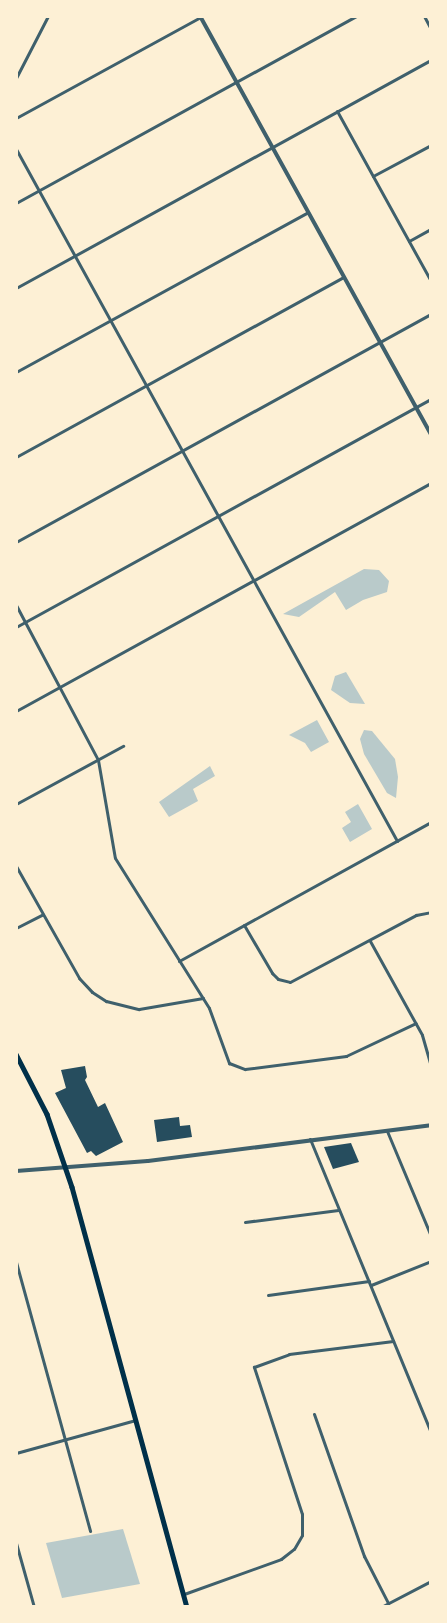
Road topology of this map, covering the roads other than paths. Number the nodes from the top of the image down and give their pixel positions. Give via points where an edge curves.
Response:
1 (48, 16) edge
2 (356, 16) edge
3 (424, 16) edge
4 (201, 17) edge
5 (431, 29) edge
6 (431, 60) edge
7 (16, 78) edge
8 (236, 82) junction
9 (337, 111) junction
10 (16, 118) edge
11 (431, 145) edge
12 (272, 147) junction
13 (16, 150) edge
14 (373, 176) junction
15 (39, 190) junction
16 (16, 202) edge
17 (308, 212) junction
18 (431, 229) edge
19 (409, 241) junction
20 (75, 256) junction
21 (344, 277) junction
22 (431, 281) edge
23 (16, 288) edge
24 (431, 314) edge
25 (110, 321) junction
26 (380, 342) junction
27 (16, 372) edge
28 (146, 386) junction
29 (431, 399) edge
30 (416, 407) junction
31 (431, 435) edge
32 (182, 451) junction
33 (16, 457) edge
34 (431, 483) edge
35 (218, 516) junction
36 (16, 542) edge
37 (254, 581) junction
38 (16, 605) edge
39 (25, 622) junction
40 (16, 627) edge
41 (61, 687) junction
42 (16, 711) edge
43 (123, 746) dead end
44 (98, 760) junction
45 (16, 804) edge
46 (431, 822) edge
47 (397, 841) junction
48 (16, 866) edge
49 (431, 912) edge
50 (42, 914) junction
51 (244, 925) junction
52 (16, 928) edge
53 (370, 941) junction
54 (179, 961) junction
55 (203, 998) junction
56 (416, 1023) junction
57 (16, 1054) edge
58 (431, 1066) edge
59 (431, 1125) edge
60 (386, 1129) junction
61 (310, 1139) junction
62 (66, 1168) junction
63 (16, 1171) edge
64 (338, 1210) junction
65 (245, 1222) dead end
66 (431, 1236) edge
67 (431, 1261) edge
68 (16, 1262) edge
69 (369, 1281) junction
70 (371, 1285) junction
71 (268, 1295) dead end
72 (393, 1340) junction
73 (314, 1414) dead end
74 (137, 1419) junction
75 (431, 1432) edge
76 (65, 1439) junction
77 (16, 1452) edge
78 (90, 1531) dead end
79 (16, 1543) edge
80 (431, 1581) edge
81 (184, 1594) junction
82 (388, 1603) junction
83 (34, 1607) edge
84 (187, 1607) edge
85 (381, 1607) edge

1 - 7 street
2 - 8 street
3 - 5 street
4 - 8 street
4 - 10 street
6 - 9 street
8 - 12 street
8 - 15 street
9 - 12 street
9 - 14 street
11 - 14 street
12 - 17 street
12 - 20 street
13 - 15 street
14 - 19 street
15 - 16 street
15 - 20 street
17 - 21 street
17 - 25 street
18 - 19 street
19 - 22 street
20 - 23 street
20 - 25 street
21 - 26 street
21 - 28 street
24 - 26 street
25 - 27 street
25 - 28 street
26 - 30 street
26 - 32 street
28 - 32 street
28 - 33 street
29 - 30 street
30 - 31 street
30 - 35 street
32 - 35 street
32 - 36 street
34 - 37 street
35 - 37 street
35 - 39 street
37 - 41 street
37 - 47 street
38 - 39 street
39 - 40 street
39 - 41 street
41 - 42 street
41 - 44 street
43 - 44 street
44 - 45 street
44 - 54 street via 114,858
46 - 47 street
47 - 51 street
48 - 50 street
49 - 53 street via 416,915
50 - 52 street
50 - 55 street via 79,978 106,1001 139,1009
51 - 53 street via 272,973 286,982 300,979
51 - 54 street
53 - 56 street
54 - 55 street
55 - 56 street via 216,1024 224,1055 230,1063 245,1069 346,1056
56 - 58 street
57 - 62 main road via 46,1114
59 - 60 street
60 - 61 street
60 - 66 street
61 - 62 street
61 - 64 street
62 - 63 street
62 - 74 main road
64 - 65 street
64 - 69 street
67 - 70 street
68 - 76 street
69 - 70 street
69 - 71 street
70 - 72 street
72 - 75 street
72 - 81 street via 289,1354 254,1367 302,1514 302,1535 294,1549 281,1559
73 - 82 street via 364,1556
74 - 76 street
74 - 81 main road
76 - 77 street
76 - 78 street
79 - 83 street
80 - 82 street
81 - 84 main road
82 - 85 street

